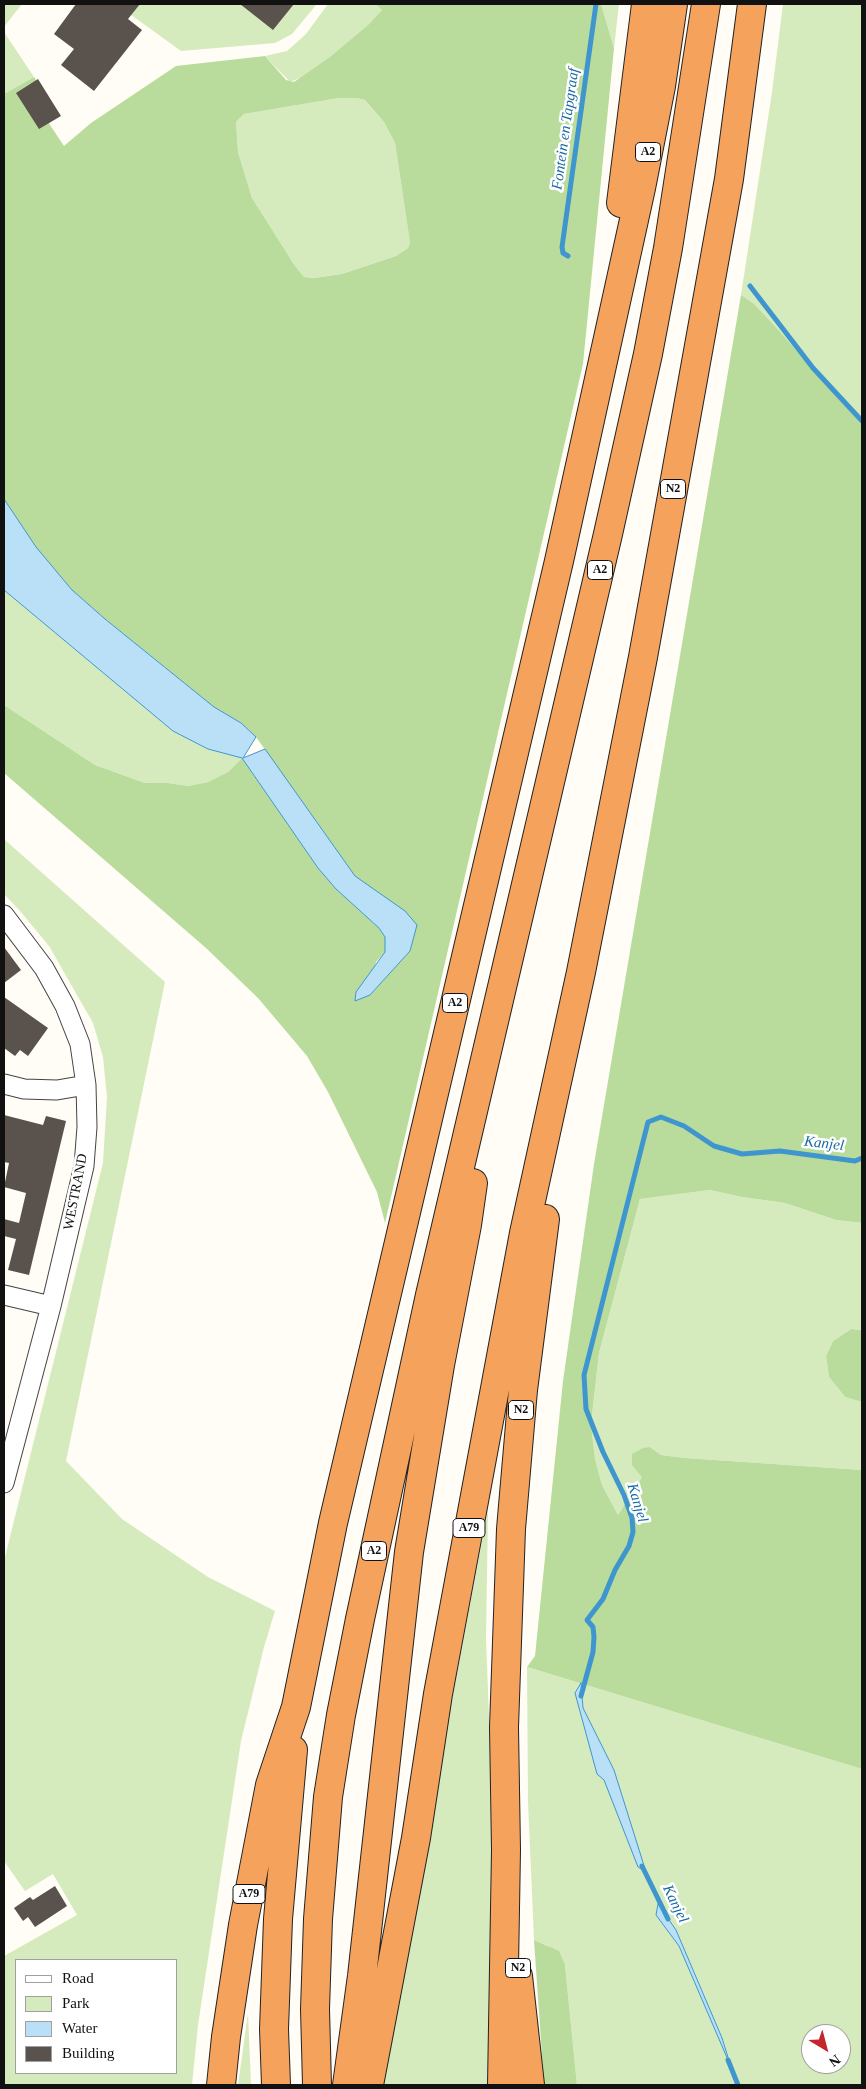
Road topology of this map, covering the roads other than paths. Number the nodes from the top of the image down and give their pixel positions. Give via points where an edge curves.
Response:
1 (646, 4) edge
2 (673, 4) edge
3 (706, 4) edge
4 (752, 4) edge
5 (615, 299) junction
6 (4, 915) edge
7 (581, 972) junction
8 (489, 1045) junction
9 (4, 1084) edge
10 (86, 1085) junction
11 (4, 1295) edge
12 (51, 1306) junction
13 (4, 1483) edge
14 (296, 1707) junction
15 (506, 1850) junction
16 (317, 2075) edge
17 (221, 2085) edge
18 (276, 2085) edge
19 (347, 2085) edge
20 (369, 2085) edge
21 (502, 2085) edge
22 (530, 2085) edge

1 - 5 highway via 621,200
2 - 5 highway, A2 via 641,188
3 - 8 highway, A2 via 648,354
4 - 7 highway, N2 via 729,179 643,657
5 - 14 highway, A2 via 559,561 333,1523
6 - 10 street, WESTRAND via 44,968 65,1006 80,1044
7 - 15 highway, N2 via 537,1275 511,1529 504,1727
7 - 20 highway, A79 via 524,1233
8 - 16 highway, A2 via 426,1314 341,1715 321,1870 315,2009
8 - 19 highway via 467,1225 409,1552
9 - 10 street via 24,1089 57,1090
10 - 12 street, WESTRAND via 84,1166
11 - 12 street
12 - 13 street, WESTRAND
14 - 17 highway, A79 via 270,1786 257,1849
14 - 18 highway, A2 via 278,1919 274,2029
15 - 21 highway, N2
15 - 22 highway, N2

